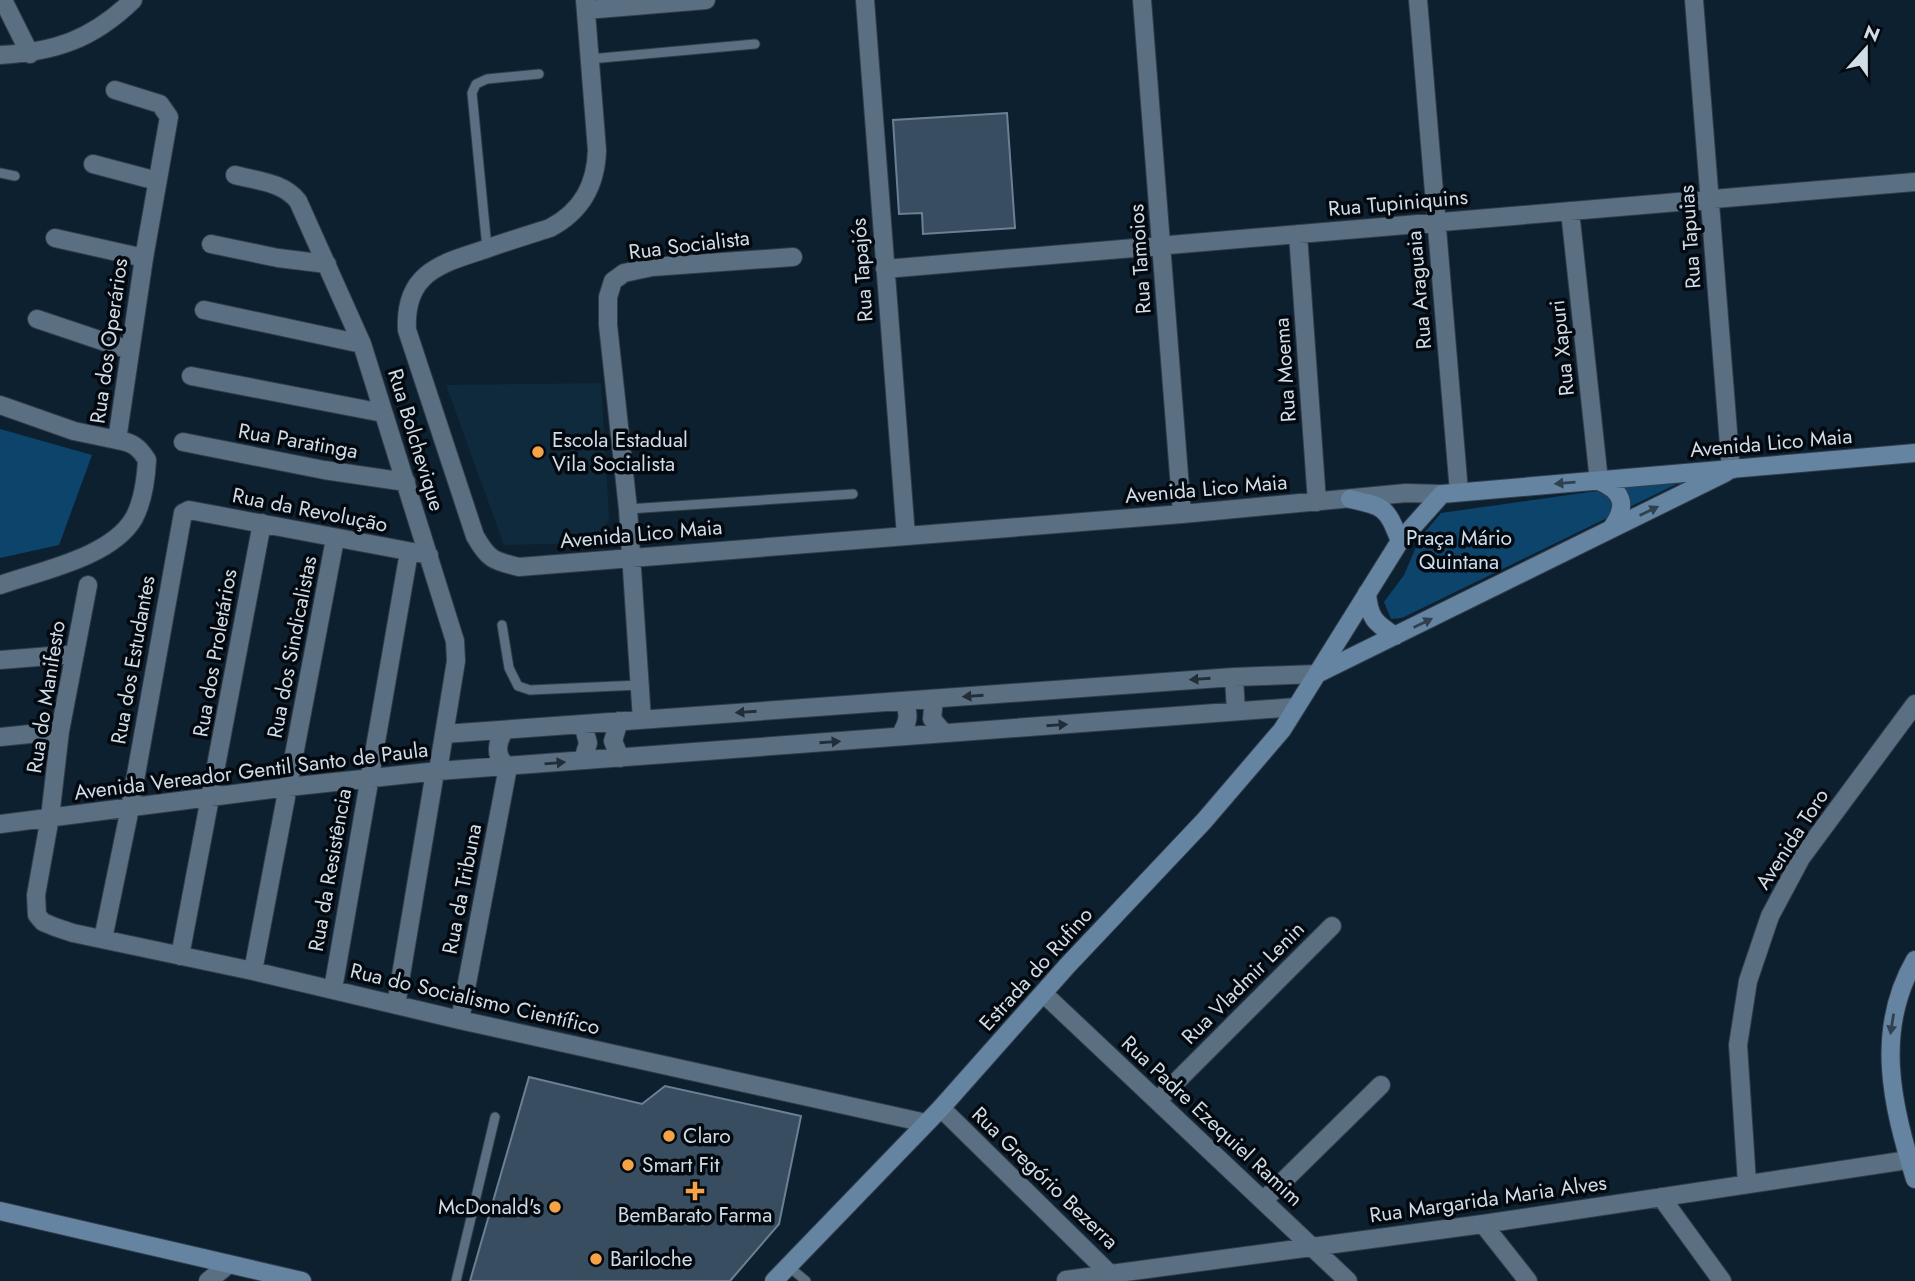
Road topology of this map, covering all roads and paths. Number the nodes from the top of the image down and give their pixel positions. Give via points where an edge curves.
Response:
1 (3, 0) edge
2 (133, 0) edge
3 (706, 0) edge
4 (865, 0) edge
5 (1142, 0) edge
6 (1418, 0) edge
7 (1694, 0) edge
8 (586, 5) edge
9 (755, 44) dead end
10 (30, 54) junction
11 (0, 55) edge
12 (590, 59) junction
13 (539, 74) dead end
14 (115, 90) dead end
15 (93, 164) dead end
16 (0, 173) edge
17 (235, 175) dead end
18 (15, 176) dead end
19 (158, 181) junction
20 (1915, 182) edge
21 (1710, 199) junction
22 (1570, 211) junction
23 (1435, 223) junction
24 (1297, 234) junction
25 (55, 238) dead end
26 (211, 244) dead end
27 (1161, 245) junction
28 (487, 248) junction
29 (793, 257) dead end
30 (144, 258) junction
31 (327, 264) junction
32 (885, 269) junction
33 (204, 310) dead end
34 (37, 319) dead end
35 (362, 344) junction
36 (129, 350) junction
37 (191, 376) dead end
38 (0, 405) edge
39 (383, 413) junction
40 (117, 440) junction
41 (183, 442) dead end
42 (1915, 453) edge
43 (1731, 470) junction
44 (1599, 481) junction
45 (406, 482) junction
46 (1450, 493) junction
47 (853, 494) dead end
48 (1350, 499) junction
49 (1317, 502) junction
50 (628, 509) junction
51 (183, 513) joint
52 (1182, 514) junction
53 (262, 523) junction
54 (1611, 529) junction
55 (906, 536) junction
56 (335, 538) junction
57 (1400, 541) junction
58 (408, 552) junction
59 (429, 555) junction
60 (630, 558) junction
61 (0, 585) edge
62 (88, 585) dead end
63 (1367, 593) junction
64 (502, 625) dead end
65 (1395, 636) junction
66 (75, 654) junction
67 (0, 660) edge
68 (1317, 674) junction
69 (1234, 677) junction
70 (639, 685) junction
71 (934, 699) junction
72 (904, 701) junction
73 (1915, 704) edge
74 (1296, 707) junction
75 (1236, 711) junction
76 (642, 720) junction
77 (619, 722) junction
78 (583, 724) junction
79 (505, 730) junction
80 (61, 731) junction
81 (944, 733) junction
82 (444, 734) junction
83 (901, 736) junction
84 (0, 737) edge
85 (620, 758) junction
86 (583, 760) junction
87 (508, 767) junction
88 (436, 771) junction
89 (369, 778) junction
90 (288, 787) junction
91 (211, 797) junction
92 (130, 808) junction
93 (50, 817) junction
94 (0, 824) edge
95 (36, 895) joint
96 (1332, 926) dead end
97 (103, 939) junction
98 (180, 956) junction
99 (1915, 960) edge
100 (253, 971) junction
101 (333, 989) junction
102 (1044, 994) junction
103 (396, 1005) junction
104 (460, 1020) junction
105 (1381, 1085) dead end
106 (1157, 1101) junction
107 (941, 1108) junction
108 (495, 1117) dead end
109 (926, 1123) junction
110 (1912, 1158) edge
111 (1915, 1179) edge
112 (1747, 1183) junction
113 (1661, 1197) junction
114 (1263, 1201) junction
115 (0, 1211) edge
116 (1483, 1224) junction
117 (1312, 1247) junction
118 (228, 1265) junction
119 (788, 1266) junction
120 (1114, 1277) edge
121 (1066, 1280) edge
122 (208, 1281) edge
123 (302, 1281) edge
124 (456, 1281) edge
125 (774, 1281) edge
126 (806, 1281) edge
127 (1348, 1281) edge
128 (1528, 1281) edge
129 (1722, 1281) edge

1 - 10 street
2 - 10 street via 86,36
3 - 8 street
4 - 32 street, Rua Tapajós
5 - 27 street, Rua Tamoios
6 - 23 street, Rua Araguaia
7 - 21 street, Rua Tapuias
8 - 12 street
9 - 12 lane
10 - 11 street
12 - 28 street via 597,170 590,189 566,219
13 - 28 lane via 487,79 475,84 472,93
14 - 19 street, Rua dos Operários via 160,104 169,117
15 - 19 street
16 - 18 lane
17 - 31 street, Rua Bolchevique via 291,192 308,218
19 - 30 street, Rua dos Operários
20 - 21 street, Rua Tupiniquins
21 - 22 street, Rua Tupiniquins
21 - 43 street, Rua Tapuias
22 - 23 street, Rua Tupiniquins
22 - 44 street, Rua Xapuri
23 - 24 street, Rua Tupiniquins
23 - 46 street, Rua Araguaia
24 - 27 street, Rua Tupiniquins
24 - 49 street, Rua Moema
25 - 30 street
26 - 31 street
27 - 32 street, Rua Tupiniquins
27 - 52 street, Rua Tamoios
28 - 60 street, Avenida Lico Maia via 439,264 422,277 406,313 407,330 475,536 485,554 519,567
29 - 50 street, Rua Socialista via 652,267 624,273 613,281 608,325
30 - 36 street, Rua dos Operários
31 - 35 street, Rua Bolchevique
32 - 55 street, Rua Tapajós
33 - 35 street
34 - 36 street
35 - 39 street, Rua Bolchevique
36 - 40 street, Rua dos Operários
37 - 39 street
38 - 40 street via 74,431
39 - 45 street, Rua Bolchevique
40 - 61 street, Rua dos Operários via 139,448 147,460 140,505 132,521 91,554
41 - 45 street, Rua Paratinga
42 - 43 street, Avenida Lico Maia
43 - 44 street, Avenida Lico Maia
54 -> 43 street
44 -> 46 street, Avenida Lico Maia
44 - 54 street via 1609,485 1622,504 1622,514
45 - 59 street, Rua Bolchevique
46 - 48 street, Avenida Lico Maia
46 - 57 street, Estrada do Rufino
47 - 50 lane
48 - 49 street, Avenida Lico Maia
48 - 57 street via 1388,512
49 - 52 street, Avenida Lico Maia
50 - 60 street, Rua Socialista
51 - 53 street, Rua da Revolução via 189,510
51 - 92 street, Rua dos Estudantes
52 - 55 street, Avenida Lico Maia
53 - 56 street, Rua da Revolução
53 - 91 street, Rua dos Proletários
65 -> 54 street
55 - 60 street, Avenida Lico Maia
56 - 58 street, Rua da Revolução
56 - 90 street, Rua dos Sindicalistas
57 - 63 street, Estrada do Rufino
58 - 59 street, Rua da Revolução
58 - 89 street, Rua da Resistência
59 - 82 street, Rua Bolchevique via 455,641
60 - 70 street, Rua Socialista
62 - 66 street, Rua do Manifesto
63 - 65 street via 1377,625
63 - 68 street, Estrada do Rufino
64 - 70 lane via 509,668 518,686 530,690
65 - 68 street
66 - 67 street
66 - 80 street, Rua do Manifesto
68 - 69 street, Avenida Vereador Gentil Santo de Paula
68 - 74 street, Estrada do Rufino
69 -> 71 street, Avenida Vereador Gentil Santo de Paula
69 - 75 street
70 - 76 street, Rua Socialista
71 - 72 street, Avenida Vereador Gentil Santo de Paula
71 - 81 street via 932,719
72 -> 76 street, Avenida Vereador Gentil Santo de Paula
72 - 83 street via 909,712
73 - 112 street, Avenida Toro via 1801,858 1770,916 1748,981 1738,1045
74 - 75 street, Avenida Vereador Gentil Santo de Paula
74 - 102 street, Estrada do Rufino via 1282,730 1204,821
81 -> 75 street, Avenida Vereador Gentil Santo de Paula
76 - 77 street, Avenida Vereador Gentil Santo de Paula
77 - 78 street, Avenida Vereador Gentil Santo de Paula
77 - 85 street via 613,741
78 - 79 street, Avenida Vereador Gentil Santo de Paula
78 - 86 street via 589,743
79 - 82 street, Avenida Vereador Gentil Santo de Paula
79 - 87 street via 497,749
80 - 84 street
80 - 93 street, Rua do Manifesto
81 - 83 street, Avenida Vereador Gentil Santo de Paula
82 - 88 street, Rua Bolchevique
85 -> 83 street, Avenida Vereador Gentil Santo de Paula
85 - 86 street, Avenida Vereador Gentil Santo de Paula
87 -> 86 street, Avenida Vereador Gentil Santo de Paula
87 - 88 street, Avenida Vereador Gentil Santo de Paula
87 - 104 street, Rua da Tribuna
88 - 89 street, Avenida Vereador Gentil Santo de Paula
88 - 103 street, Rua Bolchevique
89 - 90 street, Avenida Vereador Gentil Santo de Paula
89 - 101 street, Rua da Resistência
90 - 91 street, Avenida Vereador Gentil Santo de Paula
90 - 100 street, Rua dos Sindicalistas
91 - 92 street, Avenida Vereador Gentil Santo de Paula
91 - 98 street, Rua dos Proletários
92 - 93 street, Avenida Vereador Gentil Santo de Paula
92 - 97 street, Rua dos Estudantes
93 - 94 street, Avenida Vereador Gentil Santo de Paula
93 - 95 street, Rua do Manifesto
95 - 97 street, Rua do Socialismo Científico via 37,915 43,922
96 - 106 street, Rua Vladmir Lenin
97 - 98 street, Rua do Socialismo Científico
98 - 100 street, Rua do Socialismo Científico
99 -> 110 street via 1895,1007 1890,1036 1895,1112
100 - 101 street, Rua do Socialismo Científico
101 - 103 street, Rua do Socialismo Científico
102 - 106 street, Rua Padre Ezequiel Ramim
102 - 107 street, Estrada do Rufino
103 - 104 street, Rua do Socialismo Científico
104 - 109 street, Rua do Socialismo Científico
105 - 114 street
106 - 114 street, Rua Padre Ezequiel Ramim
107 - 109 street, Estrada do Rufino
107 - 120 street, Rua Gregório Bezerra
108 - 124 lane
109 - 119 street, Estrada do Rufino
110 - 111 street
110 - 112 street, Rua Margarida Maria Alves
112 - 113 street, Rua Margarida Maria Alves
113 - 116 street, Rua Margarida Maria Alves
113 - 129 street
114 - 117 street, Rua Padre Ezequiel Ramim
115 - 118 street
116 - 117 street, Rua Margarida Maria Alves
116 - 128 street
117 - 120 street, Rua Margarida Maria Alves
117 - 127 street, Rua Padre Ezequiel Ramim
118 - 122 street
118 - 123 street
119 - 125 street, Estrada do Rufino
119 - 126 lane
120 - 121 street, Rua Margarida Maria Alves

